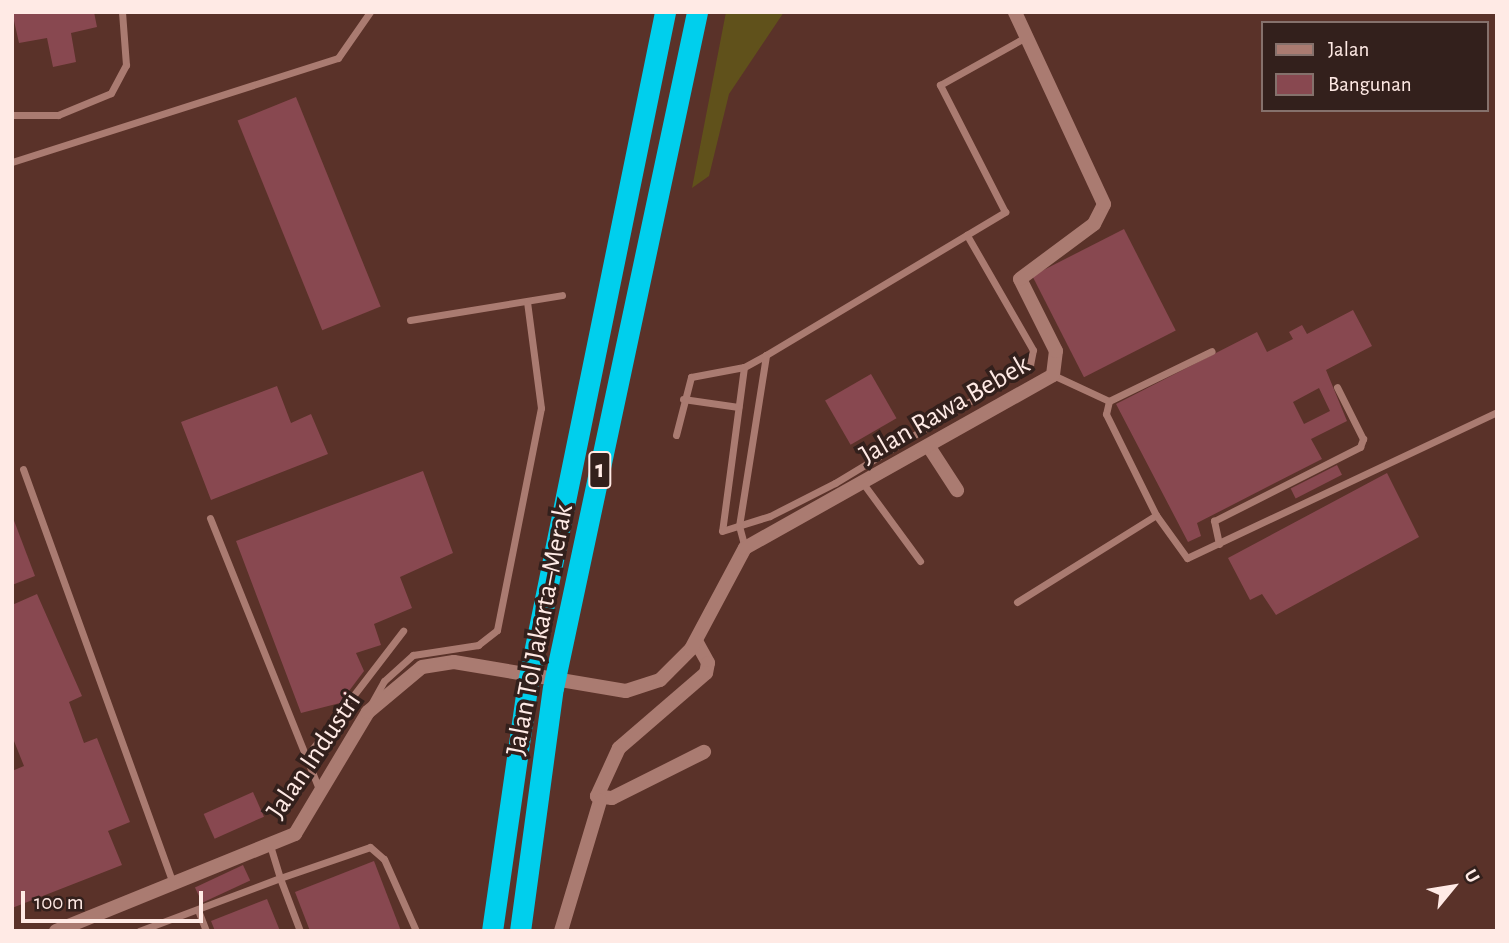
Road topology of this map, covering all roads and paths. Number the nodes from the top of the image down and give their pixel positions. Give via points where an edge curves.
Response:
1 (122, 12) edge
2 (370, 12) edge
3 (665, 12) edge
4 (697, 12) edge
5 (1015, 12) edge
6 (1026, 37) junction
7 (12, 115) edge
8 (12, 162) edge
9 (967, 235) junction
10 (562, 295) dead end
11 (527, 302) junction
12 (410, 320) dead end
13 (1212, 351) dead end
14 (765, 355) junction
15 (744, 367) junction
16 (1053, 375) junction
17 (1337, 387) dead end
18 (683, 399) junction
19 (1109, 401) junction
20 (738, 407) junction
21 (1497, 412) edge
22 (676, 435) dead end
23 (930, 450) junction
24 (23, 469) dead end
25 (864, 486) junction
26 (957, 489) dead end
27 (1156, 515) junction
28 (210, 518) dead end
29 (739, 526) junction
30 (1219, 544) junction
31 (745, 548) junction
32 (920, 561) dead end
33 (1017, 602) dead end
34 (403, 631) dead end
35 (696, 641) junction
36 (368, 712) junction
37 (704, 752) dead end
38 (307, 756) junction
39 (320, 792) junction
40 (600, 801) junction
41 (270, 846) junction
42 (280, 878) junction
43 (173, 885) junction
44 (198, 910) junction
45 (56, 931) edge
46 (139, 931) edge
47 (206, 931) edge
48 (300, 931) edge
49 (416, 931) edge
50 (492, 931) edge
51 (520, 931) edge
52 (561, 931) edge

1 - 7 lane via 126,65 111,93 58,115
2 - 8 lane via 338,58
3 - 50 highway, Jalan Tol Jakarta–Merak / 1 via 528,682
4 - 51 highway, Jalan Tol Jakarta–Merak / 1 via 553,688
5 - 6 street, Jalan Rawa Bebek
6 - 9 lane via 940,85 1005,209
6 - 16 street, Jalan Rawa Bebek via 1104,204 1094,224 1020,279 1056,351
9 - 14 lane
9 - 29 lane via 1032,351 1030,365 835,483
10 - 11 lane
11 - 12 lane
11 - 36 lane via 541,408 497,630 478,645 413,656 384,681
13 - 19 lane
14 - 15 lane
14 - 29 lane
15 - 18 lane via 691,376
15 - 20 lane
16 - 19 lane
16 - 23 street, Jalan Rawa Bebek
17 - 30 lane via 1363,439 1360,447 1214,521
18 - 20 lane
18 - 22 lane
19 - 27 lane via 1106,414
20 - 29 lane via 720,528
21 - 30 lane
23 - 25 street, Jalan Rawa Bebek
23 - 26 street
24 - 43 lane
25 - 31 street, Jalan Rawa Bebek
25 - 32 lane
27 - 30 lane via 1183,557
27 - 33 lane
28 - 38 lane
29 - 31 lane
31 - 35 street
34 - 38 lane
35 - 36 street, Jalan Industri via 660,680 626,691 454,662 422,667
35 - 40 street via 708,663 706,673 619,748 601,783
36 - 39 street, Jalan Industri
37 - 40 street
38 - 39 lane
39 - 41 street, Jalan Industri via 295,834
40 - 52 street
41 - 42 lane
41 - 43 street, Jalan Industri
42 - 44 lane
42 - 48 lane
42 - 49 lane via 376,848
43 - 45 street, Jalan Industri
44 - 46 lane
44 - 47 lane

